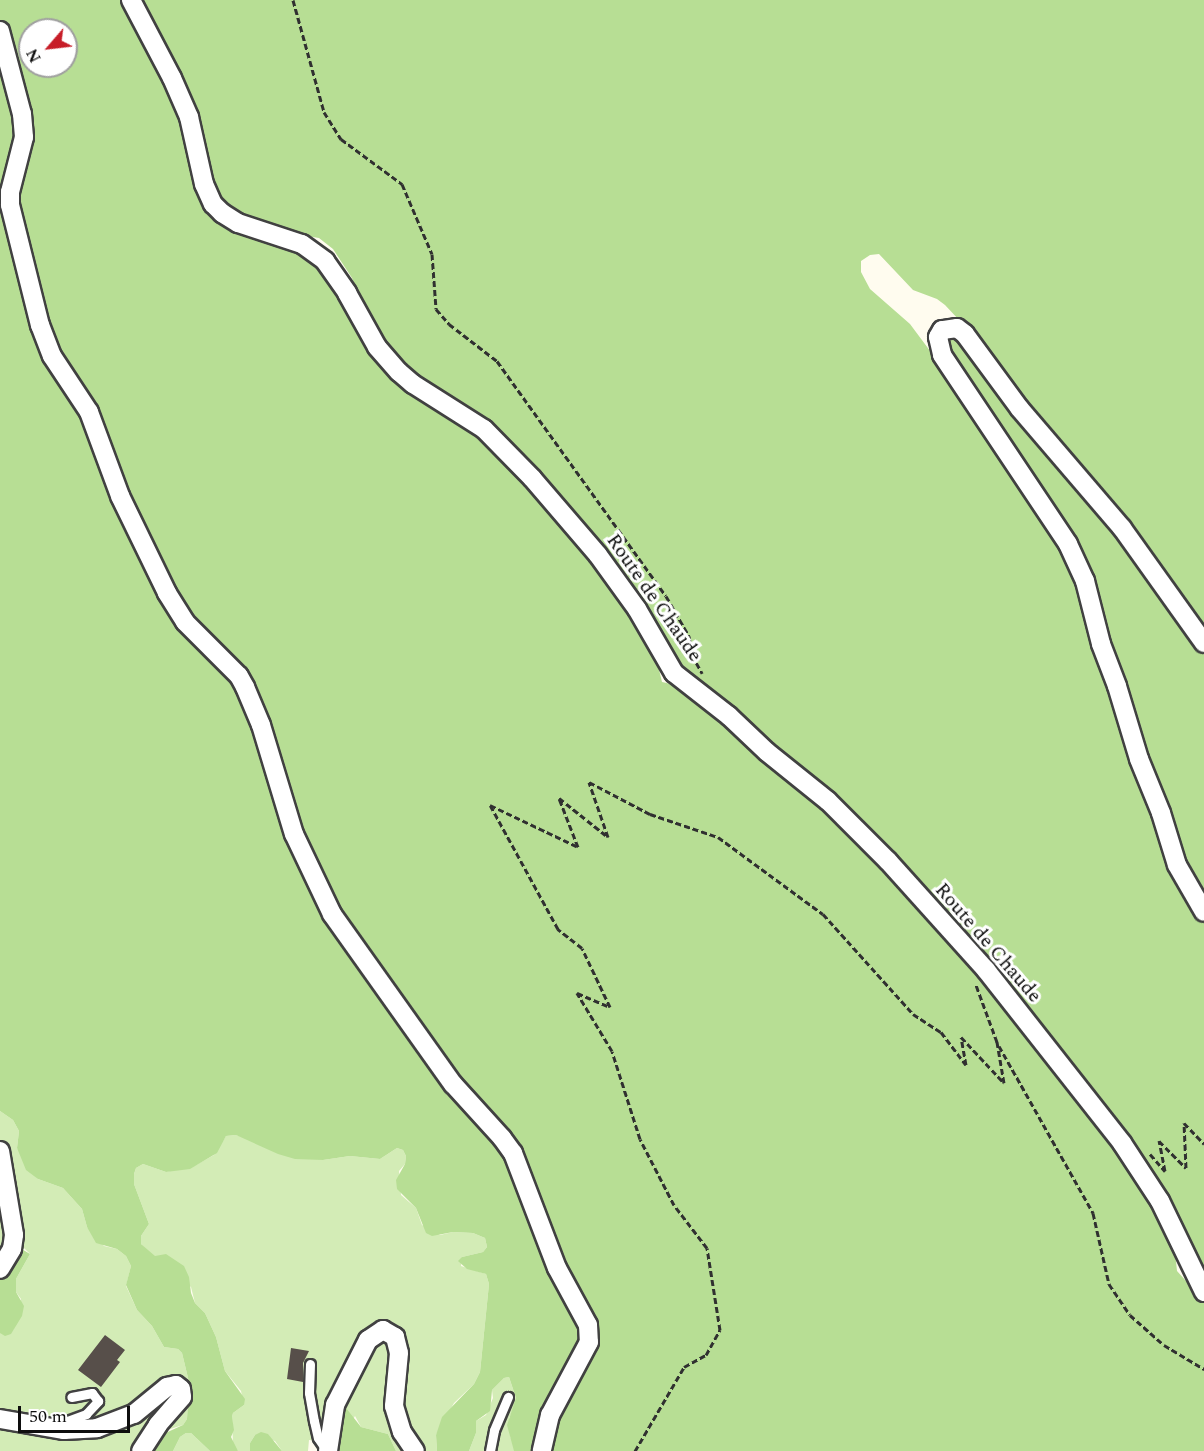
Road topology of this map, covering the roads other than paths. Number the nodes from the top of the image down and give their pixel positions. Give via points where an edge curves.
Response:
1 (131, 0) edge
2 (0, 31) edge
3 (1204, 643) edge
4 (1204, 912) edge
5 (0, 1151) edge
6 (0, 1269) edge
7 (1204, 1292) edge
8 (310, 1364) dead end
9 (71, 1397) dead end
10 (508, 1397) dead end
11 (0, 1419) edge
12 (46, 1428) junction
13 (141, 1451) edge
14 (328, 1451) edge
15 (415, 1451) edge
16 (489, 1451) edge
17 (542, 1451) edge

1 - 7 street, Route de Chaude via 189,117 204,184 213,204 238,223 302,244 325,261 347,292 376,347 399,372 484,429 598,555 637,609 674,673 849,821 986,970 1145,1177
2 - 17 street via 22,114 24,137 10,205 40,325 52,356 89,412 120,496 167,593 185,622 239,676 261,725 294,834 332,914 453,1084 513,1153 557,1268 588,1325 589,1342 550,1415
3 - 4 street via 1122,528 1020,409 965,333 957,328 942,330 938,337 942,355 1053,518 1085,581 1094,625 1177,865
5 - 6 street via 14,1235 12,1249
8 - 14 lane via 309,1394 314,1421 318,1438
9 - 12 lane via 92,1393 98,1401 86,1414
10 - 16 lane
11 - 12 street
12 - 13 street via 86,1430 118,1423 142,1409 166,1387 176,1385 182,1396
14 - 15 street via 331,1419 340,1394 368,1340 383,1330 395,1337 399,1353 394,1406 402,1431

